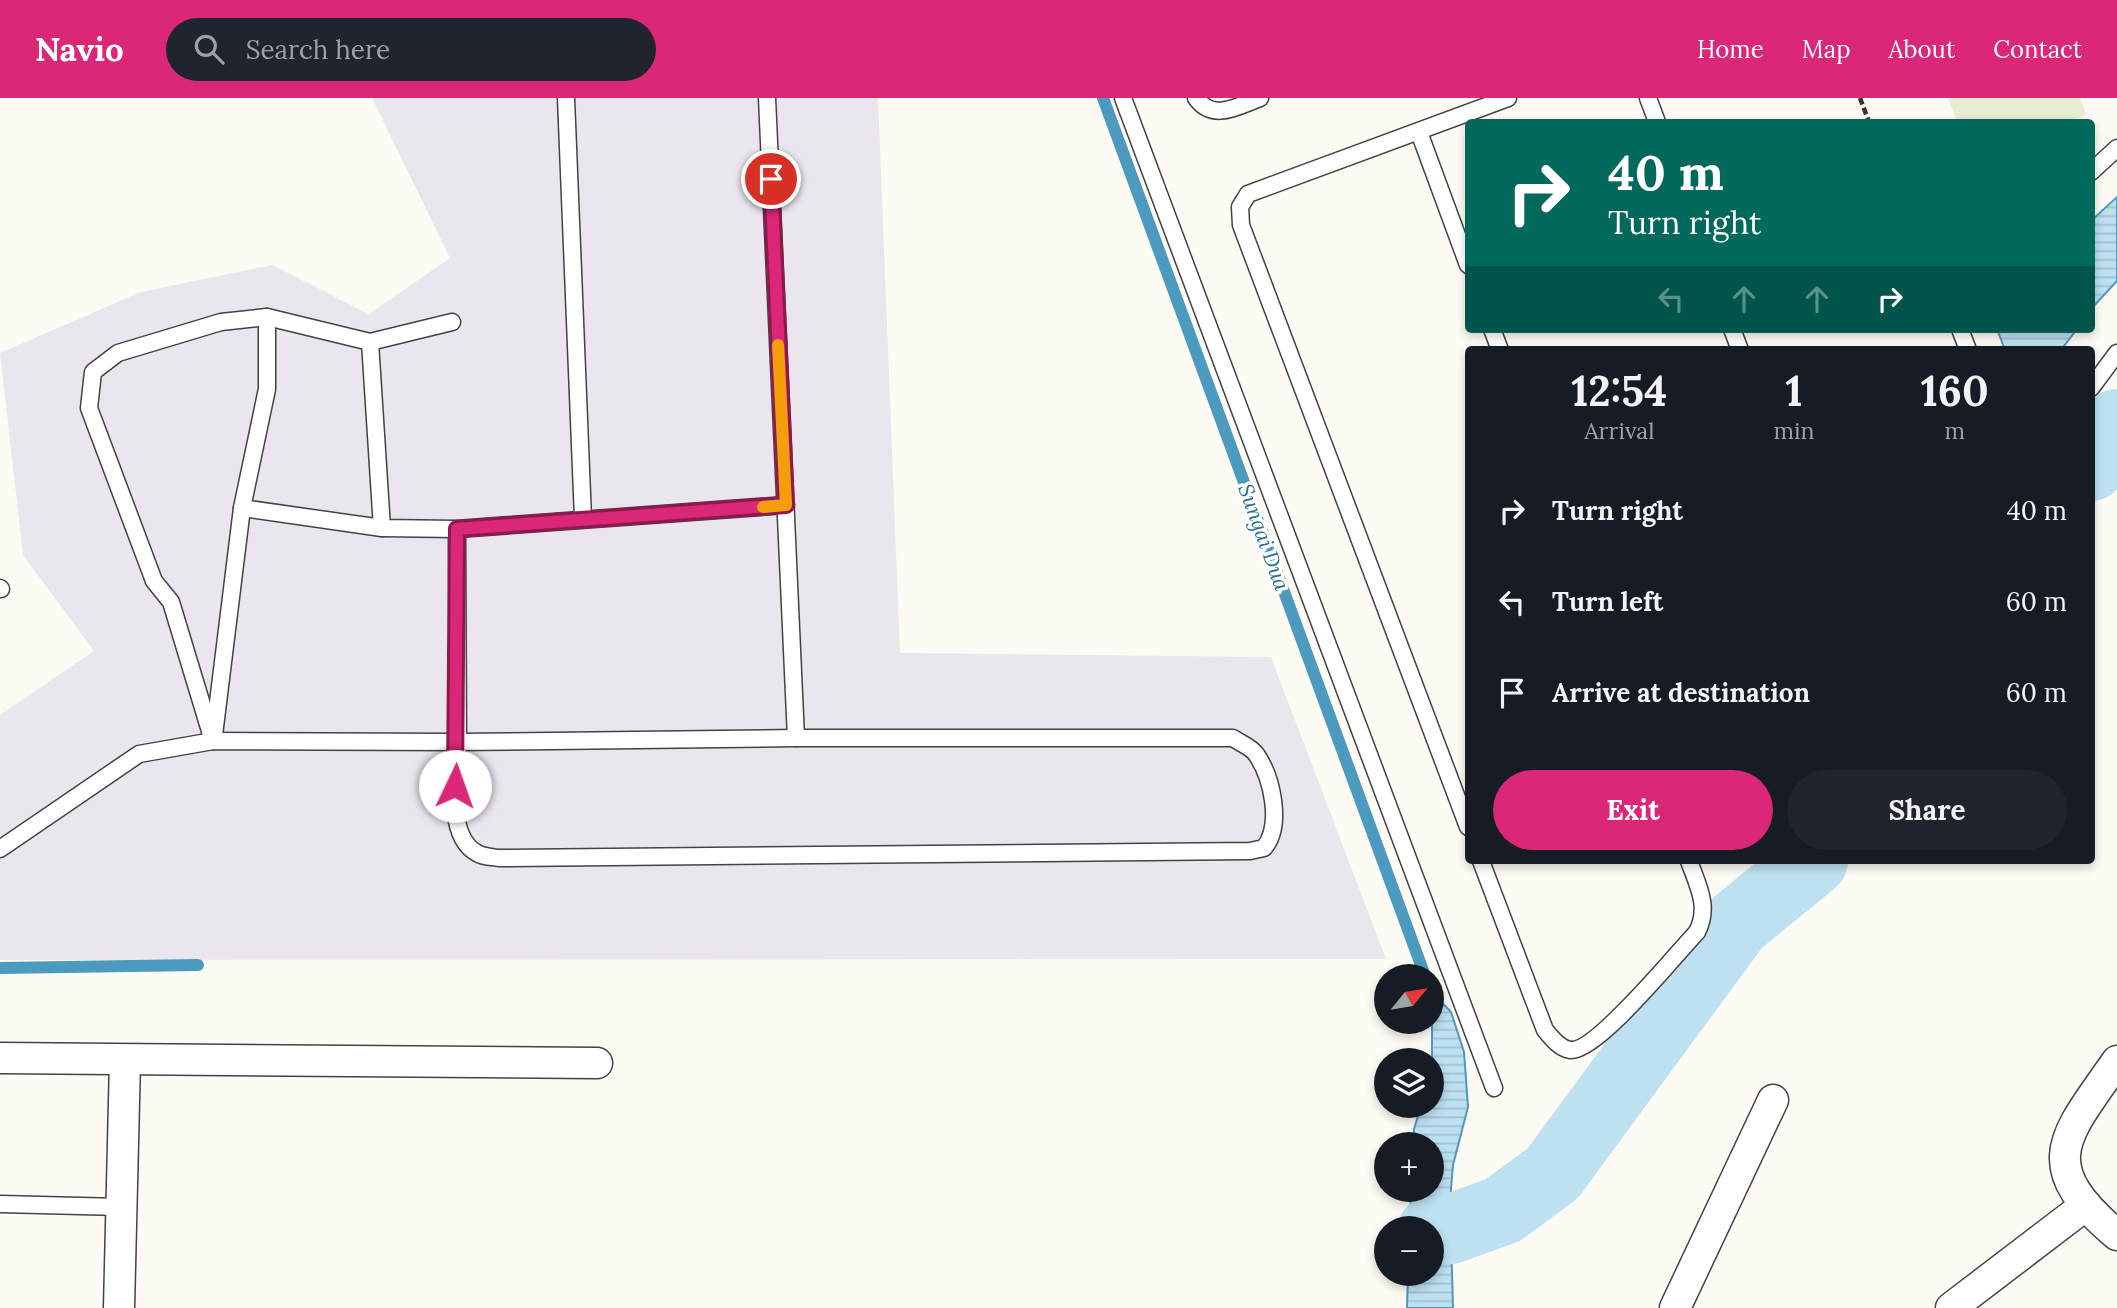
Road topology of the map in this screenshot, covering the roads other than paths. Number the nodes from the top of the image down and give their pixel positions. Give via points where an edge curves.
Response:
1 (566, 98) edge
2 (767, 98) edge
3 (1123, 98) edge
4 (1196, 98) edge
5 (1260, 98) edge
6 (1508, 98) edge
7 (1648, 98) edge
8 (1656, 119) edge
9 (1419, 132) junction
10 (2117, 148) edge
11 (2095, 168) edge
12 (1465, 257) edge
13 (267, 317) junction
14 (452, 322) dead end
15 (370, 342) junction
16 (2117, 353) edge
17 (2095, 383) edge
18 (786, 505) junction
19 (242, 508) junction
20 (583, 519) junction
21 (382, 528) junction
22 (457, 529) junction
23 (796, 738) junction
24 (214, 741) junction
25 (458, 742) junction
26 (1465, 819) edge
27 (0, 849) edge
28 (1482, 864) edge
29 (1690, 864) edge
30 (0, 1058) edge
31 (125, 1060) junction
32 (2117, 1060) edge
33 (597, 1063) dead end
34 (1494, 1088) dead end
35 (1773, 1100) dead end
36 (0, 1204) edge
37 (2086, 1205) junction
38 (121, 1207) junction
39 (2117, 1235) edge
40 (119, 1308) edge
41 (1675, 1308) edge
42 (1951, 1308) edge

1 - 20 lane
2 - 18 lane
3 - 34 lane
4 - 5 lane via 1218,113
6 - 9 lane
7 - 8 lane
9 - 12 lane
9 - 26 lane via 1248,194 1240,207 1241,225
10 - 11 lane
13 - 15 lane
13 - 19 lane via 267,389
13 - 24 lane via 221,322 118,353 93,372 89,408 154,581 171,602
14 - 15 lane
15 - 21 lane
16 - 17 lane
18 - 20 lane
18 - 23 lane
19 - 21 lane
19 - 24 lane
20 - 22 lane
21 - 22 lane
22 - 25 lane
23 - 25 lane
23 - 25 lane via 1233,738 1254,751 1265,770 1276,824 1264,848 1251,851 499,858 476,853 462,835 454,808
24 - 25 lane
24 - 27 lane via 139,754
28 - 29 lane via 1545,1030 1568,1050 1579,1049 1614,1025 1697,932 1704,919 1704,901
30 - 31 street
31 - 33 street
31 - 38 street
32 - 37 street via 2072,1125 2064,1155 2068,1180
35 - 41 street
36 - 38 lane
37 - 39 street
37 - 42 street
38 - 40 street

